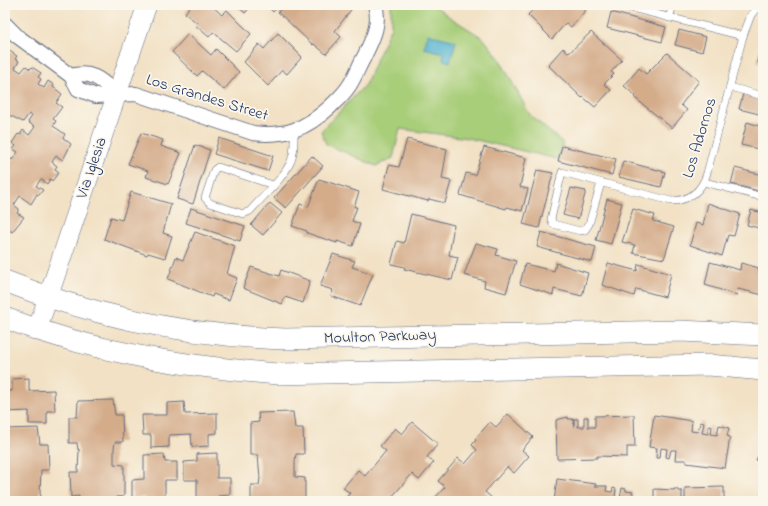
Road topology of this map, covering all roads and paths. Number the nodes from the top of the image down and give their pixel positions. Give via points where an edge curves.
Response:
1 (147, 5) edge
2 (375, 5) edge
3 (620, 5) edge
4 (673, 5) edge
5 (759, 5) edge
6 (669, 18) junction
7 (5, 24) edge
8 (743, 36) junction
9 (730, 87) junction
10 (117, 94) junction
11 (763, 96) edge
12 (294, 130) junction
13 (704, 182) junction
14 (601, 183) junction
15 (273, 185) junction
16 (763, 197) edge
17 (5, 281) edge
18 (48, 296) junction
19 (5, 318) edge
20 (36, 330) junction
21 (763, 335) edge
22 (763, 370) edge

1 - 10 street, Via Iglesia
2 - 12 street, Los Grandes Street via 377,25 350,85 316,120
3 - 6 lane
4 - 6 lane
5 - 8 lane, Los Adornos via 751,15
6 - 8 lane
7 - 10 street via 71,76 83,73 101,80
8 - 9 lane, Los Adornos
9 - 11 lane
9 - 13 lane, Los Adornos
10 - 12 street, Los Grandes Street via 136,94 253,133 277,135
10 - 18 street, Via Iglesia
12 - 15 lane via 291,161
13 - 14 lane, Los Adornos via 693,194 680,200 663,199
13 - 16 lane
14 - 14 lane, Los Adornos via 562,172 551,219 553,224 585,230
15 - 15 lane via 250,211 243,214 210,203 205,198 214,170 218,167
17 - 18 main road, Moulton Parkway
18 - 20 street, Via Iglesia
18 - 21 main road, Moulton Parkway via 110,315 177,330 237,338 680,331
19 - 20 main road
20 - 22 main road via 98,349 158,360 222,370 278,374 709,365

